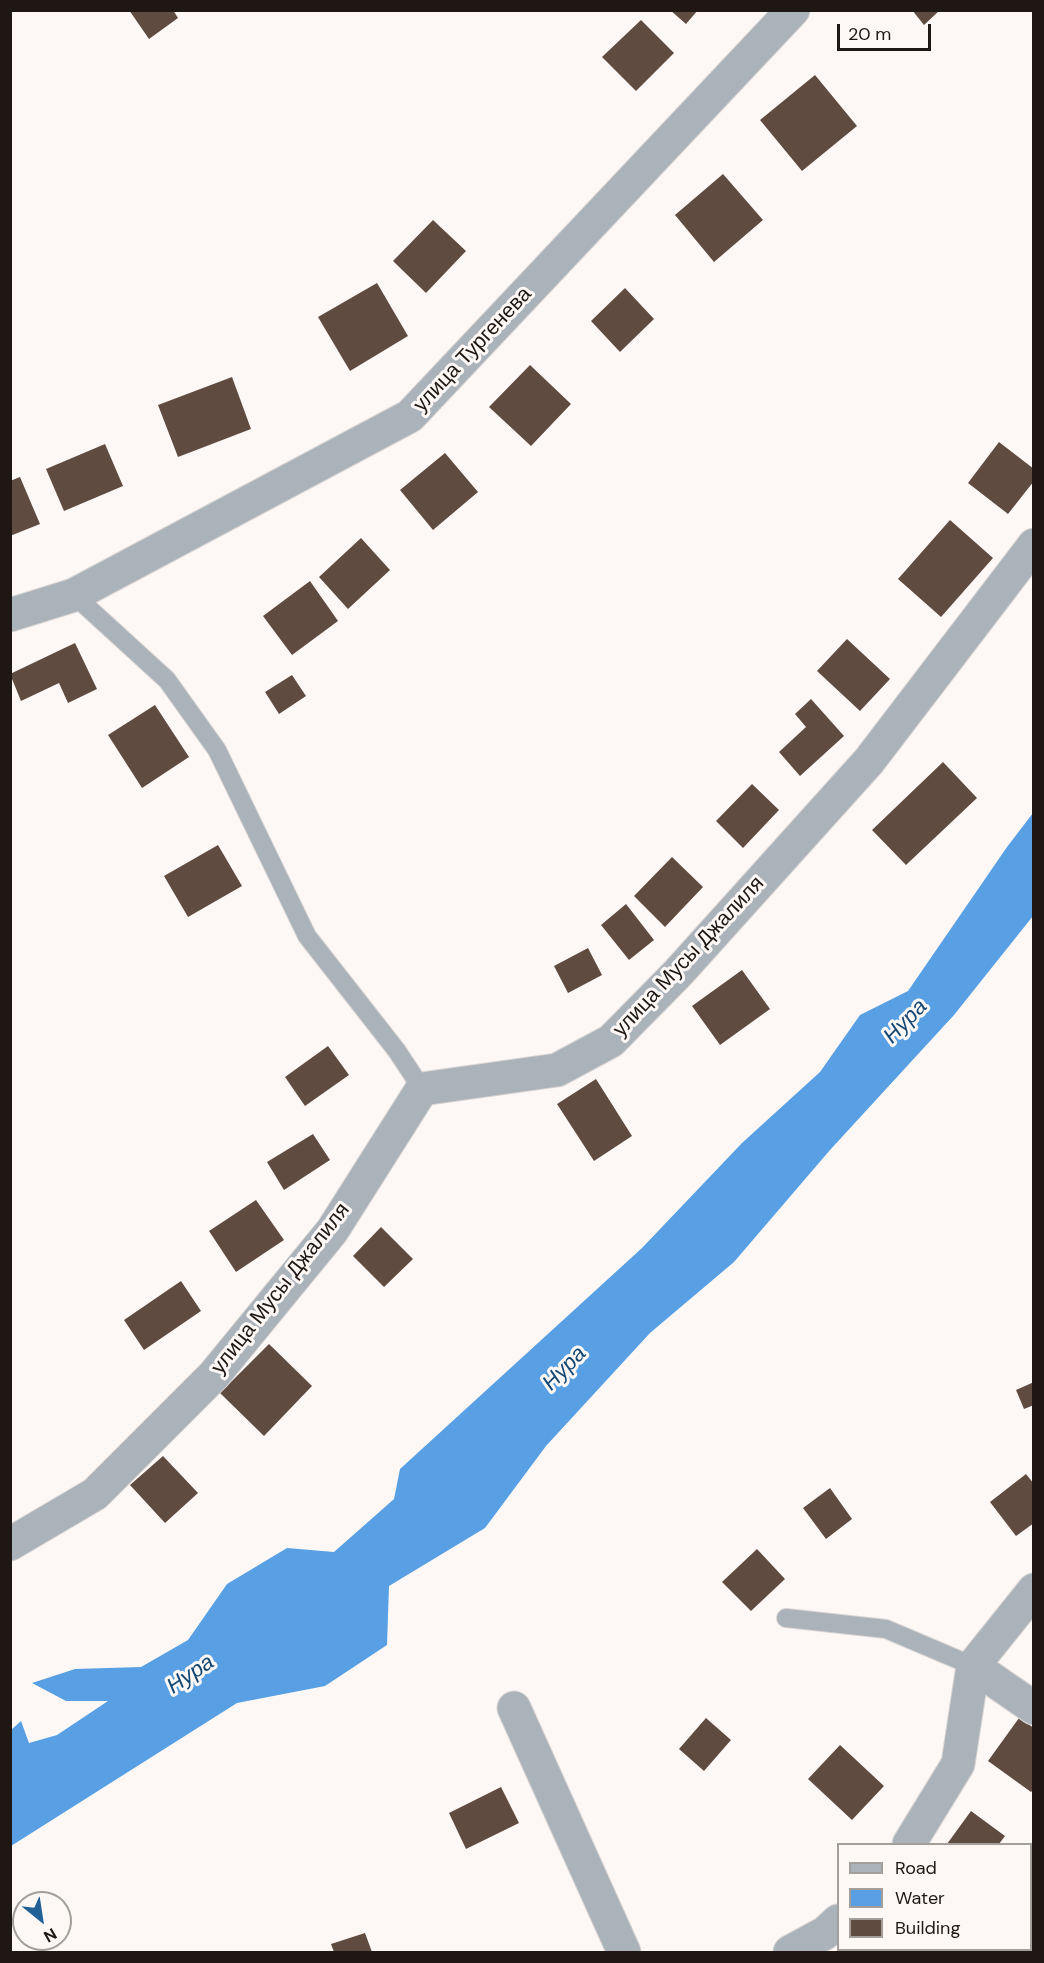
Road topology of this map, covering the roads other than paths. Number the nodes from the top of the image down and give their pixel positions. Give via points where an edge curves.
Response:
1 (793, 10) edge
2 (1034, 545) edge
3 (74, 595) junction
4 (10, 615) edge
5 (422, 1089) junction
6 (10, 1544) edge
7 (1034, 1590) edge
8 (786, 1618) dead end
9 (973, 1666) junction
10 (514, 1708) dead end
11 (1034, 1708) edge
12 (910, 1843) edge
13 (837, 1923) edge
14 (624, 1953) edge
15 (789, 1953) edge

1 - 3 street, улица Тургенева via 410,416
2 - 5 street, улица Мусы Джалиля via 869,761 678,973 611,1041 557,1070
3 - 4 street, улица Тургенева
3 - 5 lane via 167,680 217,750 307,936
5 - 6 street, улица Мусы Джалиля via 332,1231 214,1375 95,1494
7 - 9 street
8 - 9 lane via 886,1629
9 - 11 street
9 - 12 street via 958,1764
10 - 14 street
13 - 15 street

